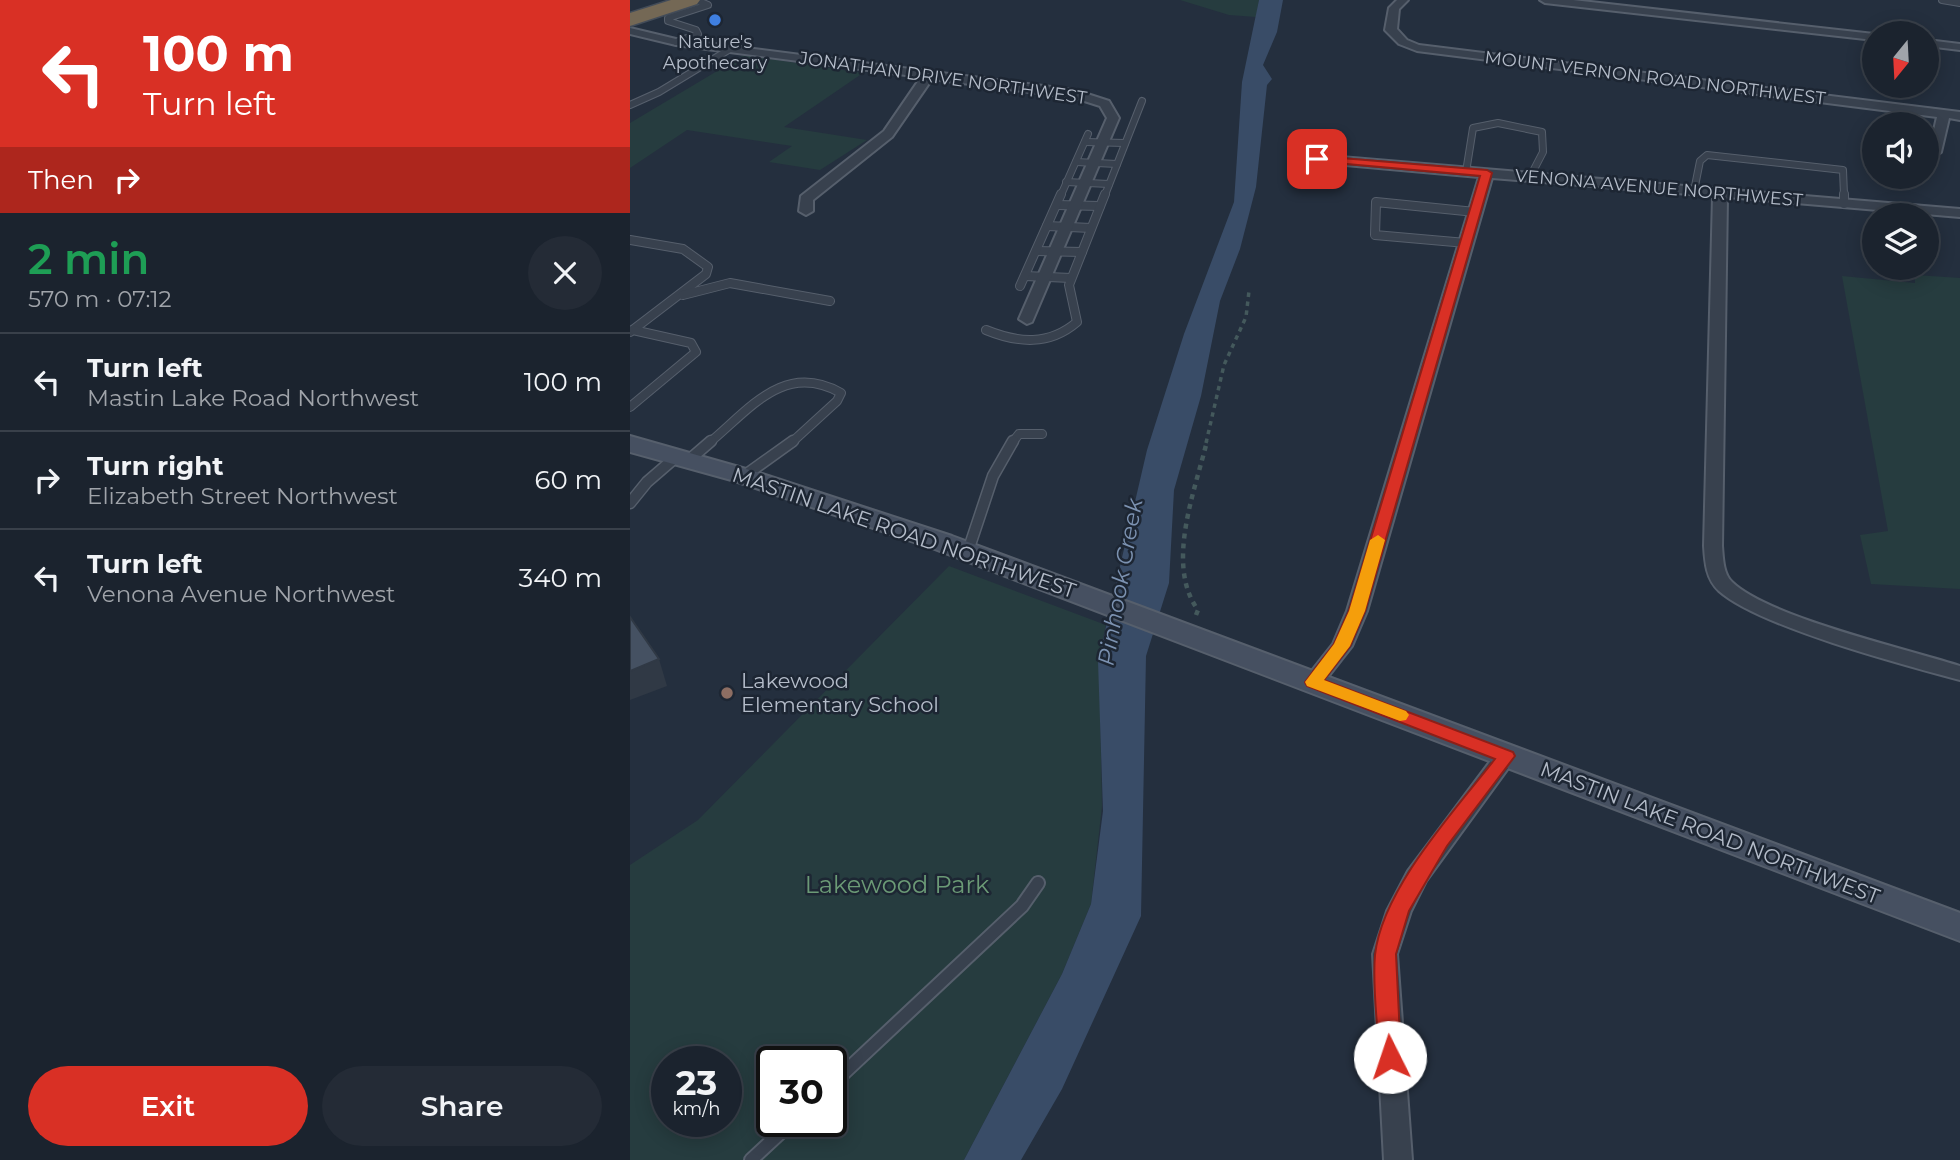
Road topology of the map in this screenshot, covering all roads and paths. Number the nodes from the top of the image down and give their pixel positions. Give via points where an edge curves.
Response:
1 (690, 0) edge
2 (696, 0) edge
3 (1403, 0) edge
4 (1545, 0) edge
5 (1942, 0) edge
6 (1960, 3) edge
7 (630, 20) edge
8 (630, 31) edge
9 (1862, 36) edge
10 (676, 42) junction
11 (1939, 44) edge
12 (1960, 47) edge
13 (730, 49) junction
14 (929, 75) junction
15 (1142, 101) dead end
16 (630, 104) edge
17 (1944, 114) junction
18 (1960, 116) edge
19 (1939, 135) edge
20 (1102, 143) junction
21 (1125, 143) junction
22 (1317, 159) dead end
23 (1076, 162) junction
24 (1094, 163) junction
25 (1117, 164) junction
26 (1466, 172) junction
27 (1487, 173) junction
28 (1530, 177) junction
29 (1066, 182) junction
30 (1085, 183) junction
31 (1109, 184) junction
32 (1695, 191) junction
33 (1720, 194) junction
34 (1844, 204) junction
35 (1056, 205) junction
36 (1076, 206) junction
37 (1100, 206) junction
38 (806, 211) dead end
39 (1475, 212) junction
40 (1960, 214) edge
41 (1047, 226) junction
42 (1067, 227) junction
43 (1091, 228) junction
44 (630, 240) edge
45 (1466, 243) junction
46 (1036, 250) junction
47 (1056, 251) junction
48 (1082, 252) junction
49 (1024, 276) junction
50 (1046, 277) junction
51 (1071, 278) junction
52 (1020, 286) dead end
53 (1249, 291) dead end
54 (677, 296) junction
55 (830, 300) dead end
56 (1027, 320) dead end
57 (986, 330) dead end
58 (631, 331) edge
59 (630, 407) edge
60 (1042, 434) dead end
61 (630, 444) edge
62 (683, 458) junction
63 (744, 477) junction
64 (630, 503) edge
65 (968, 551) junction
66 (1181, 631) junction
67 (1960, 673) edge
68 (1313, 682) junction
69 (1506, 756) junction
70 (1038, 883) dead end
71 (1960, 927) edge
72 (847, 1070) edge
73 (776, 1137) edge
74 (751, 1160) edge
75 (1398, 1160) edge

1 - 7 highway
2 - 10 lane via 708,5 668,18 698,34
3 - 17 street, MOUNT VERNON ROAD NORTHWEST via 1394,8 1391,30 1417,48
4 - 9 street
5 - 6 lane
8 - 10 street, JONATHAN DRIVE NORTHWEST
10 - 13 street, JONATHAN DRIVE NORTHWEST
11 - 12 street
13 - 14 street, JONATHAN DRIVE NORTHWEST
13 - 16 lane
14 - 20 street, JONATHAN DRIVE NORTHWEST via 1096,100 1112,110
14 - 38 street via 897,125 806,199
15 - 21 lane
17 - 18 street, MOUNT VERNON ROAD NORTHWEST
17 - 19 street
20 - 21 lane
20 - 23 lane via 1086,138
20 - 24 street, JONATHAN DRIVE NORTHWEST
21 - 25 lane
22 - 26 street, VENONA AVENUE NORTHWEST
23 - 24 lane
23 - 29 lane
24 - 25 lane
24 - 30 street, JONATHAN DRIVE NORTHWEST
25 - 31 lane
26 - 27 street, VENONA AVENUE NORTHWEST
26 - 28 lane via 1473,128 1482,123 1542,132 1543,152
27 - 28 street, VENONA AVENUE NORTHWEST
27 - 39 street
28 - 32 street, VENONA AVENUE NORTHWEST
29 - 30 lane
29 - 35 lane
30 - 31 lane
30 - 36 street, JONATHAN DRIVE NORTHWEST
31 - 37 lane
32 - 33 street, VENONA AVENUE NORTHWEST
32 - 34 lane via 1700,161 1707,155 1843,170
33 - 34 street, VENONA AVENUE NORTHWEST
33 - 67 street via 1713,546 1724,585 1746,600
34 - 40 street, VENONA AVENUE NORTHWEST
35 - 36 lane
35 - 41 lane
36 - 37 lane
36 - 42 street, JONATHAN DRIVE NORTHWEST
37 - 43 lane
39 - 45 street
39 - 45 lane via 1376,202 1375,235
41 - 42 lane
41 - 46 lane
42 - 43 lane
42 - 47 street, JONATHAN DRIVE NORTHWEST
43 - 48 lane
44 - 54 lane via 688,250 703,259 706,274
45 - 68 street via 1357,611 1342,646
46 - 47 lane
46 - 49 lane
47 - 48 lane
47 - 50 street, JONATHAN DRIVE NORTHWEST
48 - 51 lane
49 - 50 lane
49 - 52 lane
50 - 51 lane
50 - 56 street, JONATHAN DRIVE NORTHWEST
51 - 57 lane via 1068,295 1077,321 1071,328 1040,341 1017,341
53 - 66 path via 1246,317 1224,365 1183,546 1187,596 1198,610
54 - 55 lane via 730,283
54 - 58 lane
58 - 59 lane via 691,343 696,352
60 - 65 lane via 1020,435 1007,448 980,507 981,518
61 - 62 street, MASTIN LAKE ROAD NORTHWEST
62 - 63 street, MASTIN LAKE ROAD NORTHWEST
62 - 63 lane via 789,381 829,386 841,393 780,453
62 - 64 lane via 648,482
63 - 65 street, MASTIN LAKE ROAD NORTHWEST
65 - 66 street, MASTIN LAKE ROAD NORTHWEST
66 - 68 street, MASTIN LAKE ROAD NORTHWEST
68 - 69 street, MASTIN LAKE ROAD NORTHWEST
69 - 71 street, MASTIN LAKE ROAD NORTHWEST
69 - 75 street via 1416,877 1385,954
70 - 72 lane via 1022,906
73 - 74 lane

